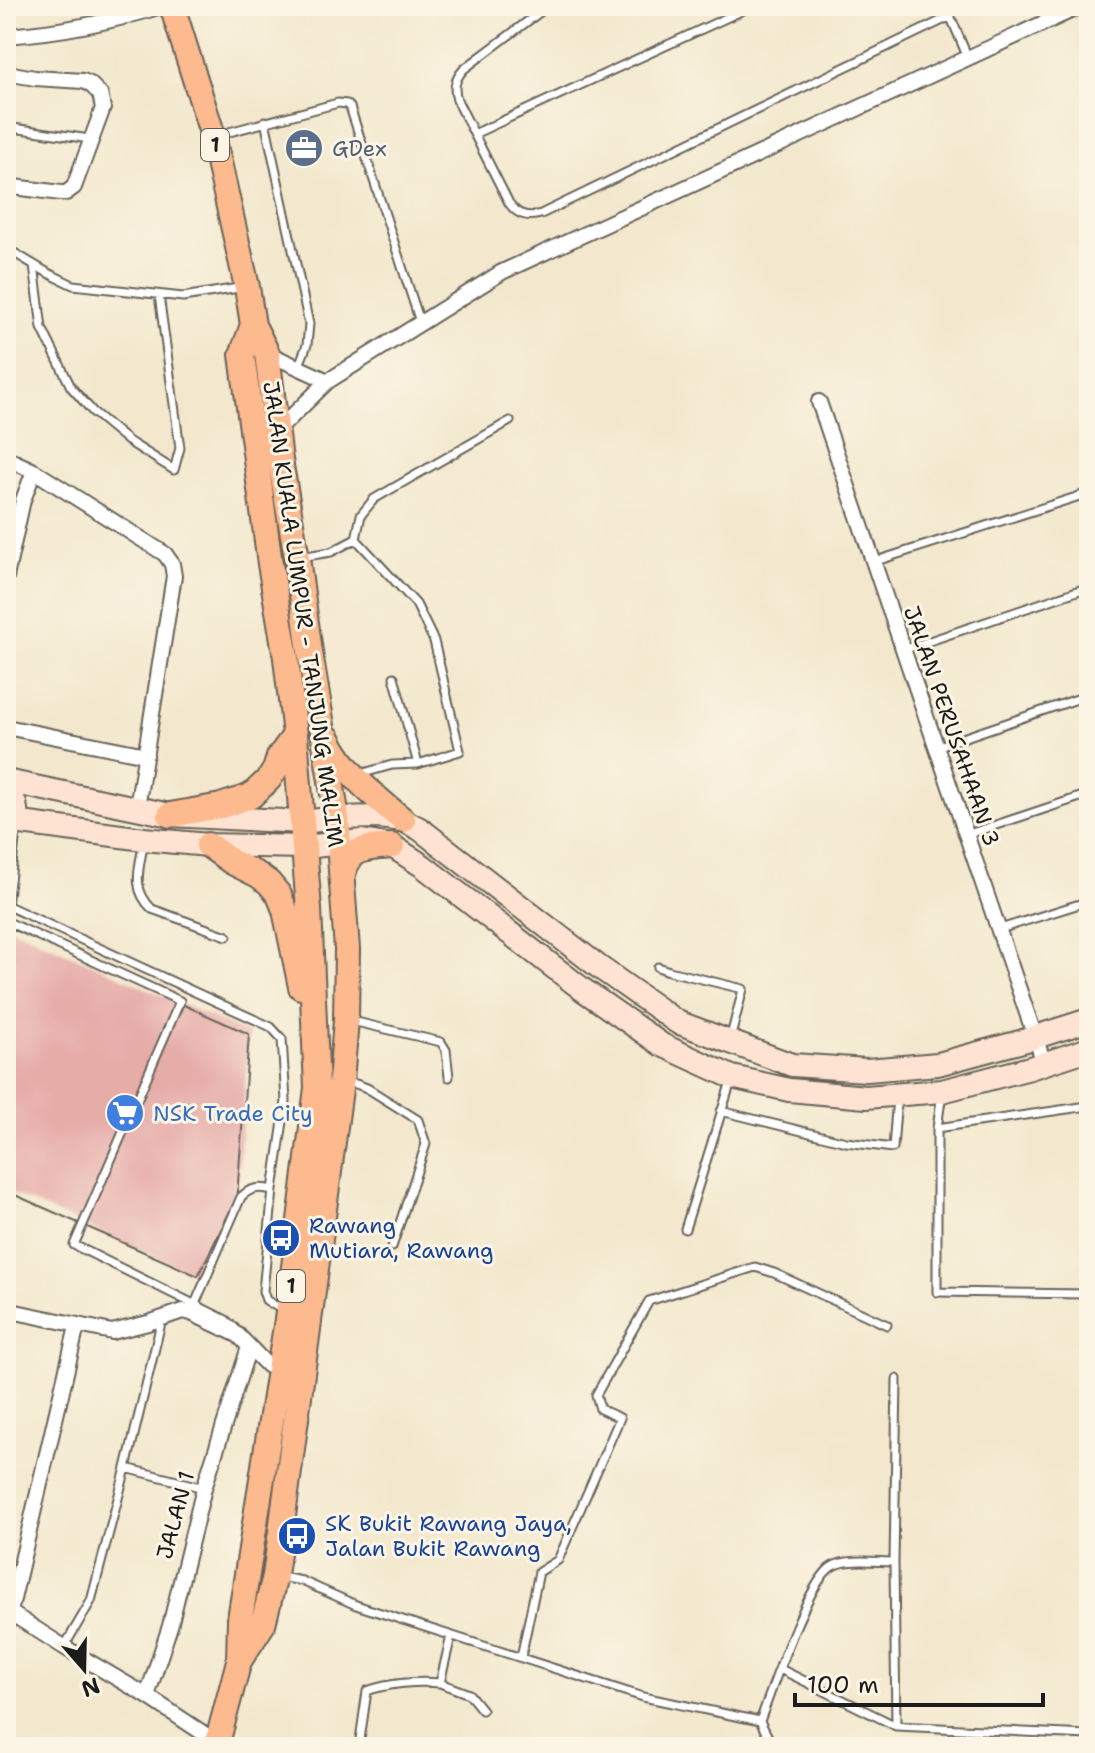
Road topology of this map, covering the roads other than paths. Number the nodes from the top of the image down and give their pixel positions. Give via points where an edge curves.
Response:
1 (161, 6) edge
2 (172, 6) edge
3 (548, 6) edge
4 (752, 6) edge
5 (946, 6) edge
6 (1076, 7) edge
7 (951, 16) junction
8 (6, 36) edge
9 (968, 58) junction
10 (6, 73) edge
11 (265, 121) junction
12 (6, 127) edge
13 (474, 134) junction
14 (213, 136) junction
15 (90, 139) junction
16 (6, 186) edge
17 (6, 248) edge
18 (34, 265) junction
19 (247, 287) junction
20 (159, 295) junction
21 (421, 324) junction
22 (253, 325) junction
23 (267, 353) junction
24 (298, 368) junction
25 (328, 381) junction
26 (819, 402) dead end
27 (510, 421) dead end
28 (278, 437) junction
29 (6, 458) edge
30 (34, 471) junction
31 (1089, 493) edge
32 (356, 539) junction
33 (297, 558) junction
34 (873, 562) junction
35 (6, 577) edge
36 (1089, 587) edge
37 (903, 650) junction
38 (394, 677) dead end
39 (1089, 695) edge
40 (322, 725) junction
41 (6, 727) edge
42 (295, 735) junction
43 (936, 747) junction
44 (146, 755) junction
45 (418, 764) junction
46 (354, 776) junction
47 (6, 781) edge
48 (6, 792) edge
49 (1089, 794) edge
50 (137, 808) junction
51 (170, 815) junction
52 (337, 818) junction
53 (403, 820) junction
54 (12, 822) edge
55 (302, 822) junction
56 (966, 835) junction
57 (144, 839) junction
58 (208, 845) junction
59 (338, 845) junction
60 (392, 846) junction
61 (304, 847) junction
62 (341, 889) junction
63 (1089, 901) edge
64 (7, 905) edge
65 (6, 919) edge
66 (998, 930) junction
67 (227, 936) dead end
68 (658, 967) dead end
69 (628, 988) junction
70 (613, 1010) junction
71 (346, 1020) junction
72 (1089, 1020) edge
73 (1035, 1038) junction
74 (729, 1042) junction
75 (1089, 1049) edge
76 (1044, 1063) junction
77 (449, 1077) dead end
78 (732, 1077) junction
79 (341, 1082) junction
80 (317, 1088) junction
81 (942, 1091) junction
82 (897, 1095) junction
83 (721, 1111) junction
84 (1089, 1111) edge
85 (937, 1128) junction
86 (273, 1190) junction
87 (685, 1229) dead end
88 (392, 1247) dead end
89 (1089, 1294) edge
90 (195, 1304) junction
91 (6, 1310) edge
92 (288, 1313) junction
93 (162, 1319) junction
94 (887, 1325) dead end
95 (77, 1326) junction
96 (249, 1347) junction
97 (267, 1373) joint
98 (897, 1379) dead end
99 (259, 1435) dead end
100 (126, 1468) junction
101 (262, 1476) junction
102 (204, 1488) junction
103 (894, 1562) junction
104 (275, 1576) junction
105 (8, 1611) edge
106 (451, 1636) junction
107 (64, 1647) junction
108 (521, 1657) junction
109 (239, 1661) junction
110 (780, 1669) junction
111 (440, 1683) junction
112 (147, 1696) junction
113 (482, 1710) dead end
114 (760, 1721) junction
115 (896, 1726) junction
116 (1089, 1735) edge
117 (217, 1745) edge
118 (359, 1747) edge
119 (773, 1747) edge

1 - 8 street via 120,19
2 - 14 main road, JALAN KUALA LUMPUR - TANJUNG MALIM / 1
3 - 13 lane via 459,74 455,93
4 - 13 lane
5 - 7 lane
6 - 9 street
7 - 9 lane
7 - 13 lane via 534,216 513,209
9 - 21 street via 502,272
10 - 15 street via 83,81 95,88 103,108
11 - 14 lane
11 - 21 lane via 338,103 350,107
11 - 24 lane via 309,324
12 - 15 lane
14 - 19 main road, JALAN KUALA LUMPUR - TANJUNG MALIM / 1
15 - 16 street via 74,187 66,193
17 - 18 lane
18 - 20 lane via 73,285
18 - 20 lane via 42,328 71,387 128,441 174,470 180,448
19 - 20 lane via 183,297
19 - 22 main road, JALAN KUALA LUMPUR - TANJUNG MALIM / 1
21 - 25 street
22 - 23 main road, JALAN KUALA LUMPUR - TANJUNG MALIM / 1
22 - 42 main road, JALAN KUALA LUMPUR - TANJUNG MALIM / 1 via 242,355
23 - 24 street
23 - 28 main road, JALAN KUALA LUMPUR - TANJUNG MALIM / 1
24 - 25 street
25 - 28 street via 284,424
26 - 34 street, JALAN PERUSAHAAN 3
27 - 32 lane via 374,499 361,515
28 - 33 main road, JALAN KUALA LUMPUR - TANJUNG MALIM / 1
29 - 30 street
30 - 35 street
30 - 44 street via 165,554 172,564
31 - 34 lane
32 - 33 lane via 331,552
32 - 45 lane via 416,604 434,641 460,751
33 - 40 main road, JALAN KUALA LUMPUR - TANJUNG MALIM / 1
34 - 37 street, JALAN PERUSAHAAN 3
36 - 37 lane
37 - 43 street, JALAN PERUSAHAAN 3
38 - 45 lane
39 - 43 lane
40 - 46 main road
40 - 52 main road, JALAN KUALA LUMPUR - TANJUNG MALIM / 1
41 - 44 street
42 - 51 main road via 269,779 251,796
42 - 55 main road, JALAN KUALA LUMPUR - TANJUNG MALIM / 1
43 - 56 street, JALAN PERUSAHAAN 3
44 - 50 street
45 - 46 lane
46 - 53 main road
47 - 50 street
48 - 54 street via 15,803
49 - 56 lane
50 - 51 street
51 - 55 street
52 - 53 street
52 - 55 street
52 - 59 main road, JALAN KUALA LUMPUR - TANJUNG MALIM / 1
53 - 69 street
54 - 57 street
54 - 64 lane
55 - 61 main road, JALAN KUALA LUMPUR - TANJUNG MALIM / 1
56 - 66 street, JALAN PERUSAHAAN 3
57 - 58 street
57 - 67 lane via 137,883 146,903
58 - 61 street
58 - 80 main road via 258,875 279,895 298,968
59 - 60 street via 362,841
59 - 61 street
59 - 62 main road, JALAN KUALA LUMPUR - TANJUNG MALIM / 1
60 - 62 main road via 349,857
60 - 70 street
61 - 80 main road, JALAN KUALA LUMPUR - TANJUNG MALIM / 1
62 - 71 main road, JALAN KUALA LUMPUR - TANJUNG MALIM / 1
63 - 66 lane
64 - 86 lane via 271,1027 282,1039 286,1101
65 - 90 lane via 180,1001 74,1245
66 - 73 street, JALAN PERUSAHAAN 3
68 - 74 lane via 743,989
69 - 70 street
69 - 74 street via 677,1022
70 - 78 street via 662,1045
71 - 77 lane via 441,1042
71 - 79 main road, JALAN KUALA LUMPUR - TANJUNG MALIM / 1
72 - 73 street
73 - 74 street via 938,1064 867,1070 792,1065
73 - 76 street, JALAN PERUSAHAAN 3
75 - 76 street
76 - 81 street
78 - 82 street via 789,1090
78 - 83 lane
79 - 88 lane via 367,1088 418,1120 426,1144
79 - 104 main road, JALAN KUALA LUMPUR - TANJUNG MALIM / 1
80 - 92 main road, JALAN KUALA LUMPUR - TANJUNG MALIM / 1
81 - 82 street
81 - 85 lane
82 - 83 lane via 893,1148 846,1142
83 - 87 lane
84 - 85 lane via 1088,1106
85 - 89 lane via 937,1292
86 - 90 lane via 256,1188 241,1197
86 - 92 lane via 263,1291 266,1300
90 - 97 lane via 226,1320 262,1350
91 - 95 street
92 - 101 main road, JALAN KUALA LUMPUR - TANJUNG MALIM / 1
93 - 95 street via 112,1332
93 - 96 street via 191,1313 238,1335
93 - 100 lane
94 - 108 lane via 755,1267 649,1301 596,1395 600,1409 620,1418 558,1560 539,1572
95 - 105 street
96 - 97 street
96 - 102 street, JALAN 1
98 - 103 lane
99 - 101 lane
100 - 102 lane
100 - 107 lane via 91,1601
101 - 109 main road, JALAN KUALA LUMPUR - TANJUNG MALIM / 1 via 240,1619
102 - 112 street, JALAN 1
103 - 110 lane via 841,1562 829,1568 804,1606
103 - 115 lane
104 - 106 lane
104 - 109 main road, JALAN KUALA LUMPUR - TANJUNG MALIM / 1 via 263,1624
105 - 107 street
106 - 108 lane
106 - 111 lane
107 - 112 street
108 - 114 lane via 643,1697
109 - 117 main road, JALAN KUALA LUMPUR - TANJUNG MALIM / 1
110 - 114 lane
110 - 115 lane
111 - 113 lane via 469,1694
111 - 118 lane via 367,1691
112 - 117 street
114 - 119 lane
115 - 116 lane

